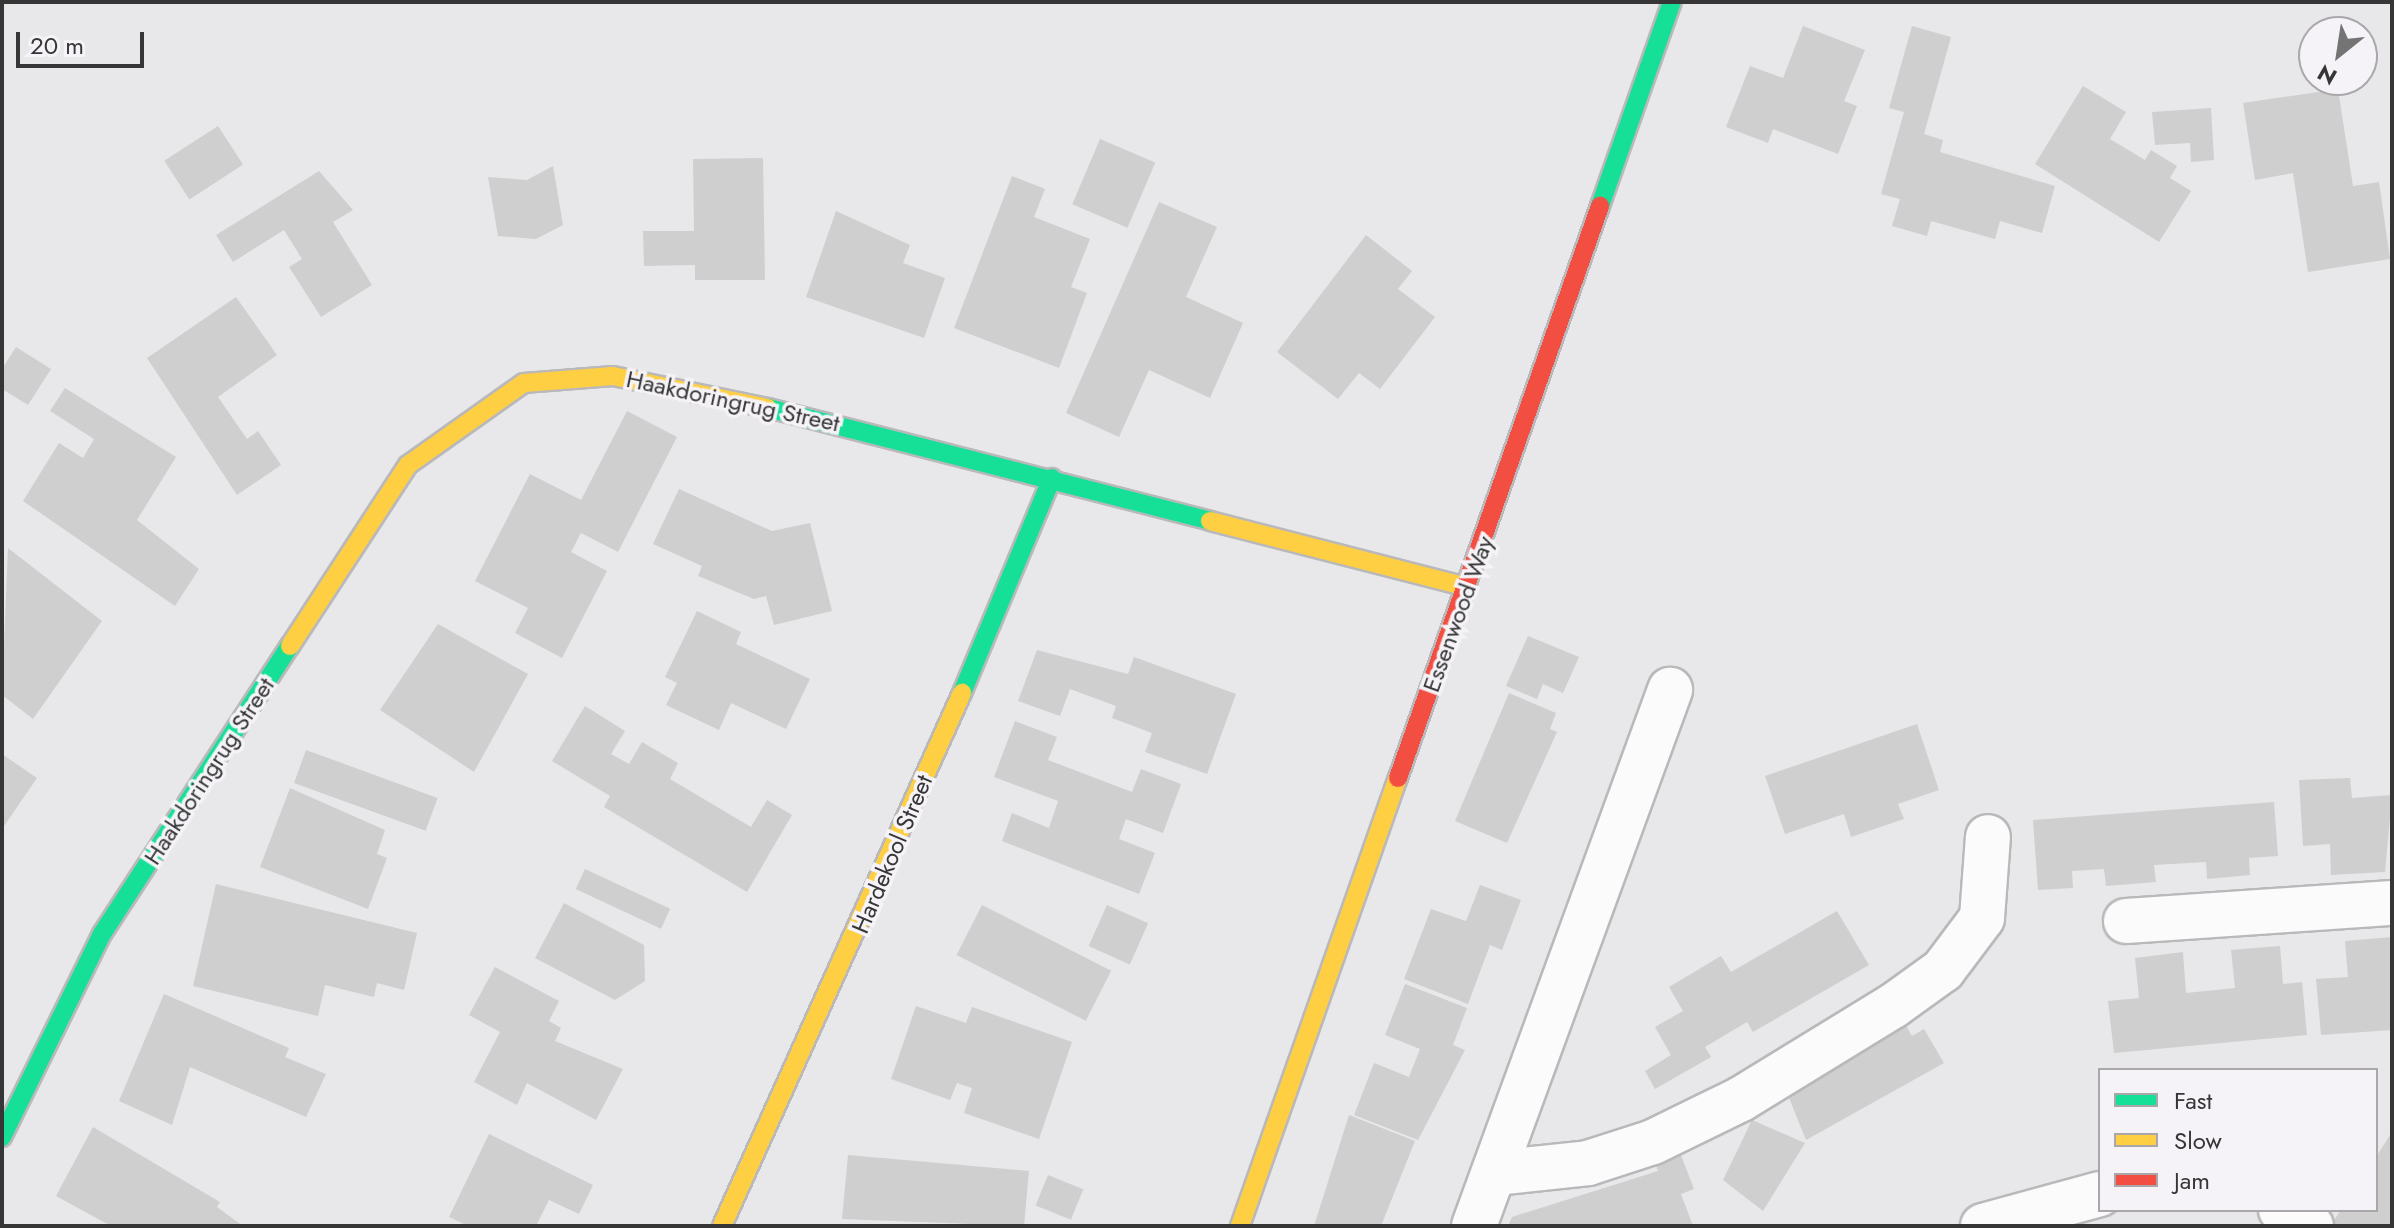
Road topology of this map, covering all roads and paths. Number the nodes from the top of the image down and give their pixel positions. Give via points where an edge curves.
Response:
1 (1672, 2) edge
2 (1052, 478) junction
3 (1467, 587) junction
4 (1670, 690) dead end
5 (1988, 837) dead end
6 (2392, 903) edge
7 (2126, 921) dead end
8 (2, 1137) edge
9 (1495, 1173) junction
10 (2098, 1194) edge
11 (2285, 1212) edge
12 (722, 1226) edge
13 (1240, 1226) edge
14 (1474, 1226) edge
15 (1983, 1226) edge
16 (2311, 1226) edge

1 - 3 street, Essenwood Way
2 - 3 street, Haakdoringrug Street
2 - 8 street, Haakdoringrug Street via 688,387 567,375 512,391 427,444 395,483 102,934
2 - 12 street, Hardekool Street via 880,888
3 - 13 street, Essenwood Way
4 - 9 street
5 - 9 street via 1982,918 1943,970 1893,1006 1741,1099 1653,1142 1588,1163
6 - 7 street
9 - 14 street
10 - 15 street via 2045,1204
11 - 16 street

